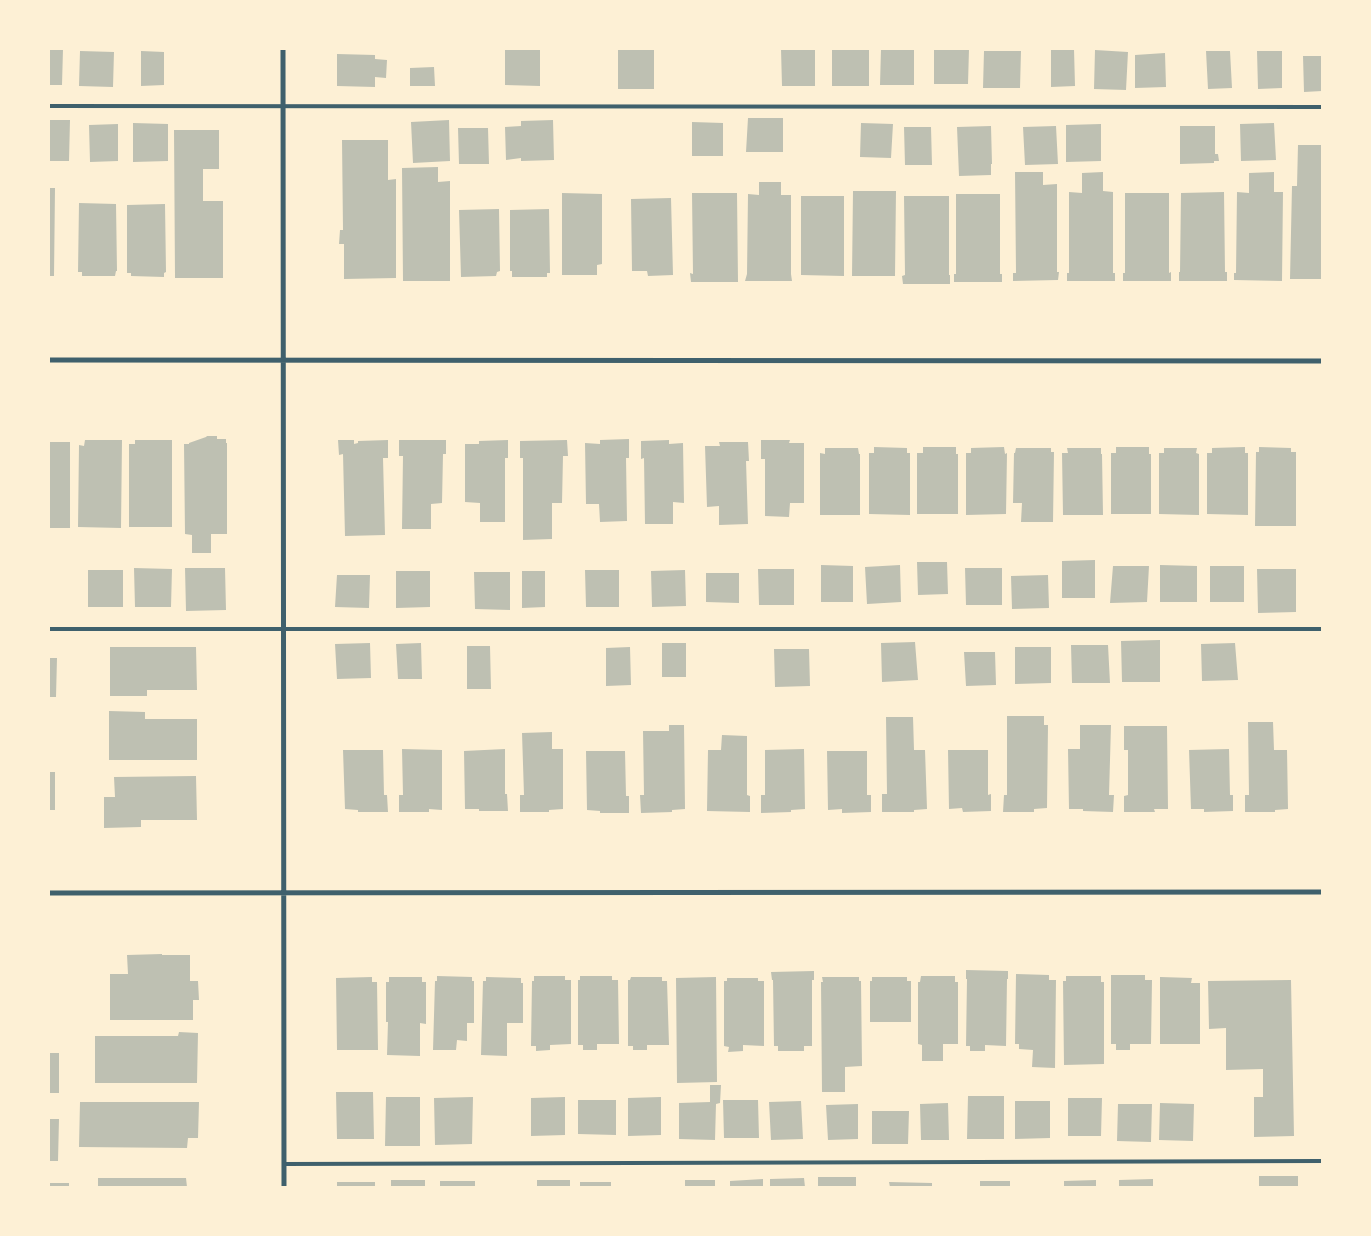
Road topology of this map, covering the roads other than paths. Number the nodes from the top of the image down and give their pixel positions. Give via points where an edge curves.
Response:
1 (283, 49) edge
2 (49, 106) edge
3 (283, 107) junction
4 (1322, 107) edge
5 (49, 360) edge
6 (283, 360) junction
7 (1322, 361) edge
8 (49, 629) edge
9 (283, 629) junction
10 (1322, 629) edge
11 (1322, 892) edge
12 (49, 893) edge
13 (284, 893) junction
14 (1322, 1161) edge
15 (284, 1164) junction
16 (284, 1187) edge

1 - 3 street
2 - 3 lane
3 - 4 lane
3 - 6 street
5 - 6 street
6 - 7 street
6 - 9 street
8 - 9 lane
9 - 10 lane
9 - 13 street
11 - 13 street
12 - 13 street
13 - 15 street
14 - 15 lane
15 - 16 street

